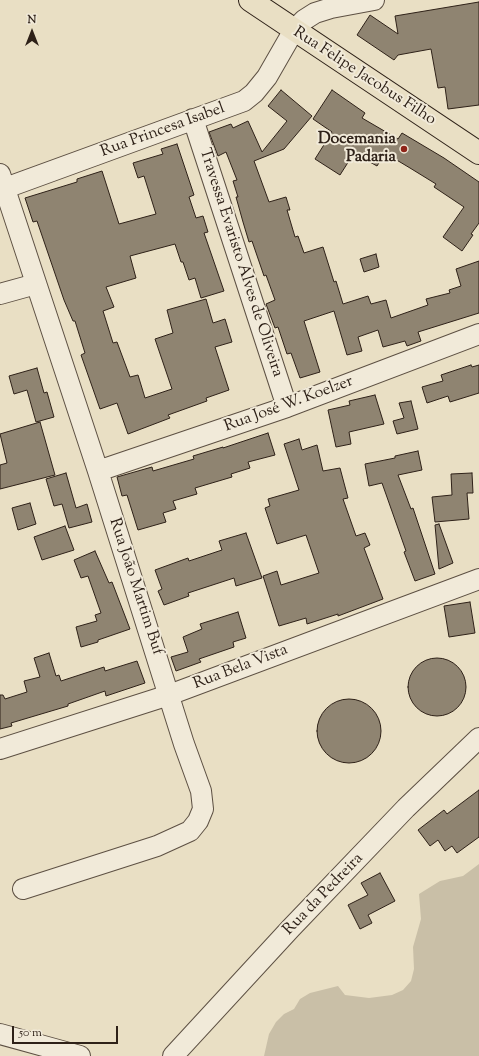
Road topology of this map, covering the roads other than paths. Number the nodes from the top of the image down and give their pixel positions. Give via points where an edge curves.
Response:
1 (250, 0) edge
2 (374, 0) edge
3 (294, 30) junction
4 (194, 120) junction
5 (479, 152) edge
6 (2, 184) edge
7 (36, 284) junction
8 (0, 294) edge
9 (479, 334) edge
10 (287, 407) junction
11 (98, 471) junction
12 (479, 578) edge
13 (169, 695) junction
14 (479, 738) edge
15 (0, 749) edge
16 (23, 889) dead end
17 (0, 1034) edge
18 (80, 1056) edge
19 (173, 1056) edge

1 - 3 main road, Rua Felipe Jacobus Filho
2 - 3 street, Rua Princesa Isabel via 315,13
3 - 4 street, Rua Princesa Isabel via 267,77 249,98
3 - 5 main road, Rua Felipe Jacobus Filho
4 - 6 street, Rua Princesa Isabel
4 - 10 street, Travessa Evaristo Alves de Oliveira
6 - 7 street, Rua João Martim Buf
7 - 8 street
7 - 11 street, Rua João Martim Buf
9 - 10 street, Rua José W. Koelzer
10 - 11 street, Rua José W. Koelzer
11 - 13 street, Rua João Martim Buf
12 - 13 street, Rua Bela Vista
13 - 15 street, Rua Bela Vista
13 - 16 street, Rua João Martim Buf via 201,791 203,809 198,821 190,830 157,846
14 - 19 street, Rua da Pedreira via 406,808
17 - 18 street

